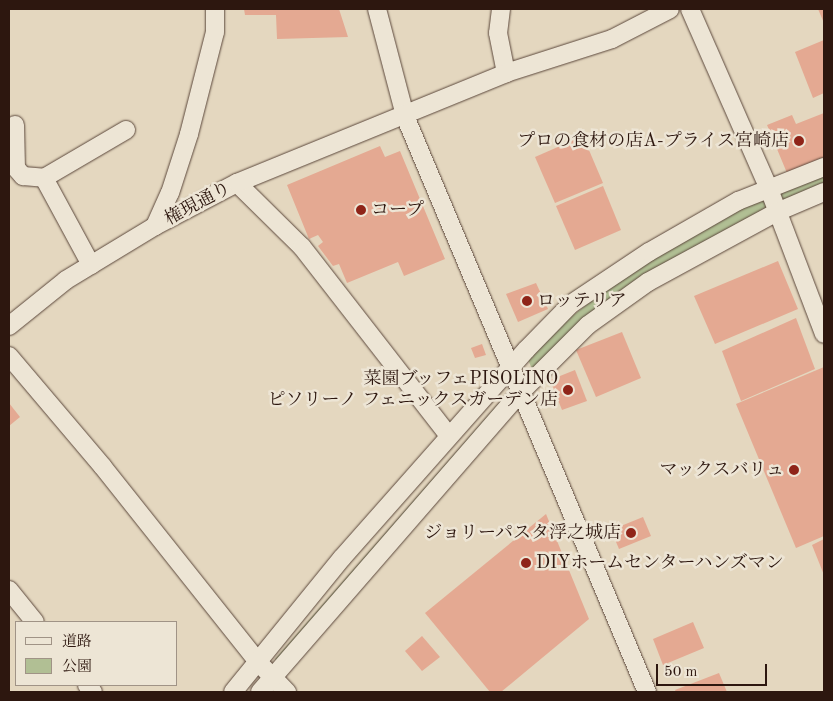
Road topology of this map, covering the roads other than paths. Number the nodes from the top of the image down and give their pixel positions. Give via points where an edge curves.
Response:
1 (215, 9) edge
2 (377, 9) edge
3 (500, 9) edge
4 (670, 9) edge
5 (690, 9) edge
6 (506, 73) junction
7 (405, 116) junction
8 (15, 125) dead end
9 (126, 130) dead end
10 (824, 167) edge
11 (44, 178) junction
12 (237, 183) junction
13 (769, 189) junction
14 (824, 192) edge
15 (777, 212) junction
16 (155, 226) junction
17 (91, 265) junction
18 (9, 326) edge
19 (824, 334) edge
20 (9, 356) edge
21 (512, 367) junction
22 (522, 391) junction
23 (449, 436) junction
24 (9, 590) edge
25 (34, 621) edge
26 (258, 662) junction
27 (273, 677) junction
28 (233, 692) edge
29 (260, 692) edge
30 (287, 692) edge
31 (647, 692) edge

1 - 16 street via 215,32 189,134 170,193
2 - 7 street
3 - 6 street via 498,33
4 - 6 street, 権現通り via 612,39
5 - 13 street
6 - 7 street, 権現通り
7 - 12 street, 権現通り
7 - 21 street
8 - 11 street via 16,168 23,176
9 - 11 street
10 - 13 street
11 - 17 street
12 - 16 street, 権現通り
12 - 23 street via 302,247
13 - 15 street
13 - 21 street via 738,201 649,252 571,304
14 - 15 street
15 - 19 street
15 - 22 street via 648,282 588,325
16 - 17 street, 権現通り
17 - 18 street, 権現通り via 66,280
20 - 26 street
21 - 22 street
21 - 23 street
22 - 27 street
22 - 31 street
23 - 26 street via 342,558
24 - 25 street
26 - 27 street
26 - 28 street
27 - 29 street
27 - 30 street

